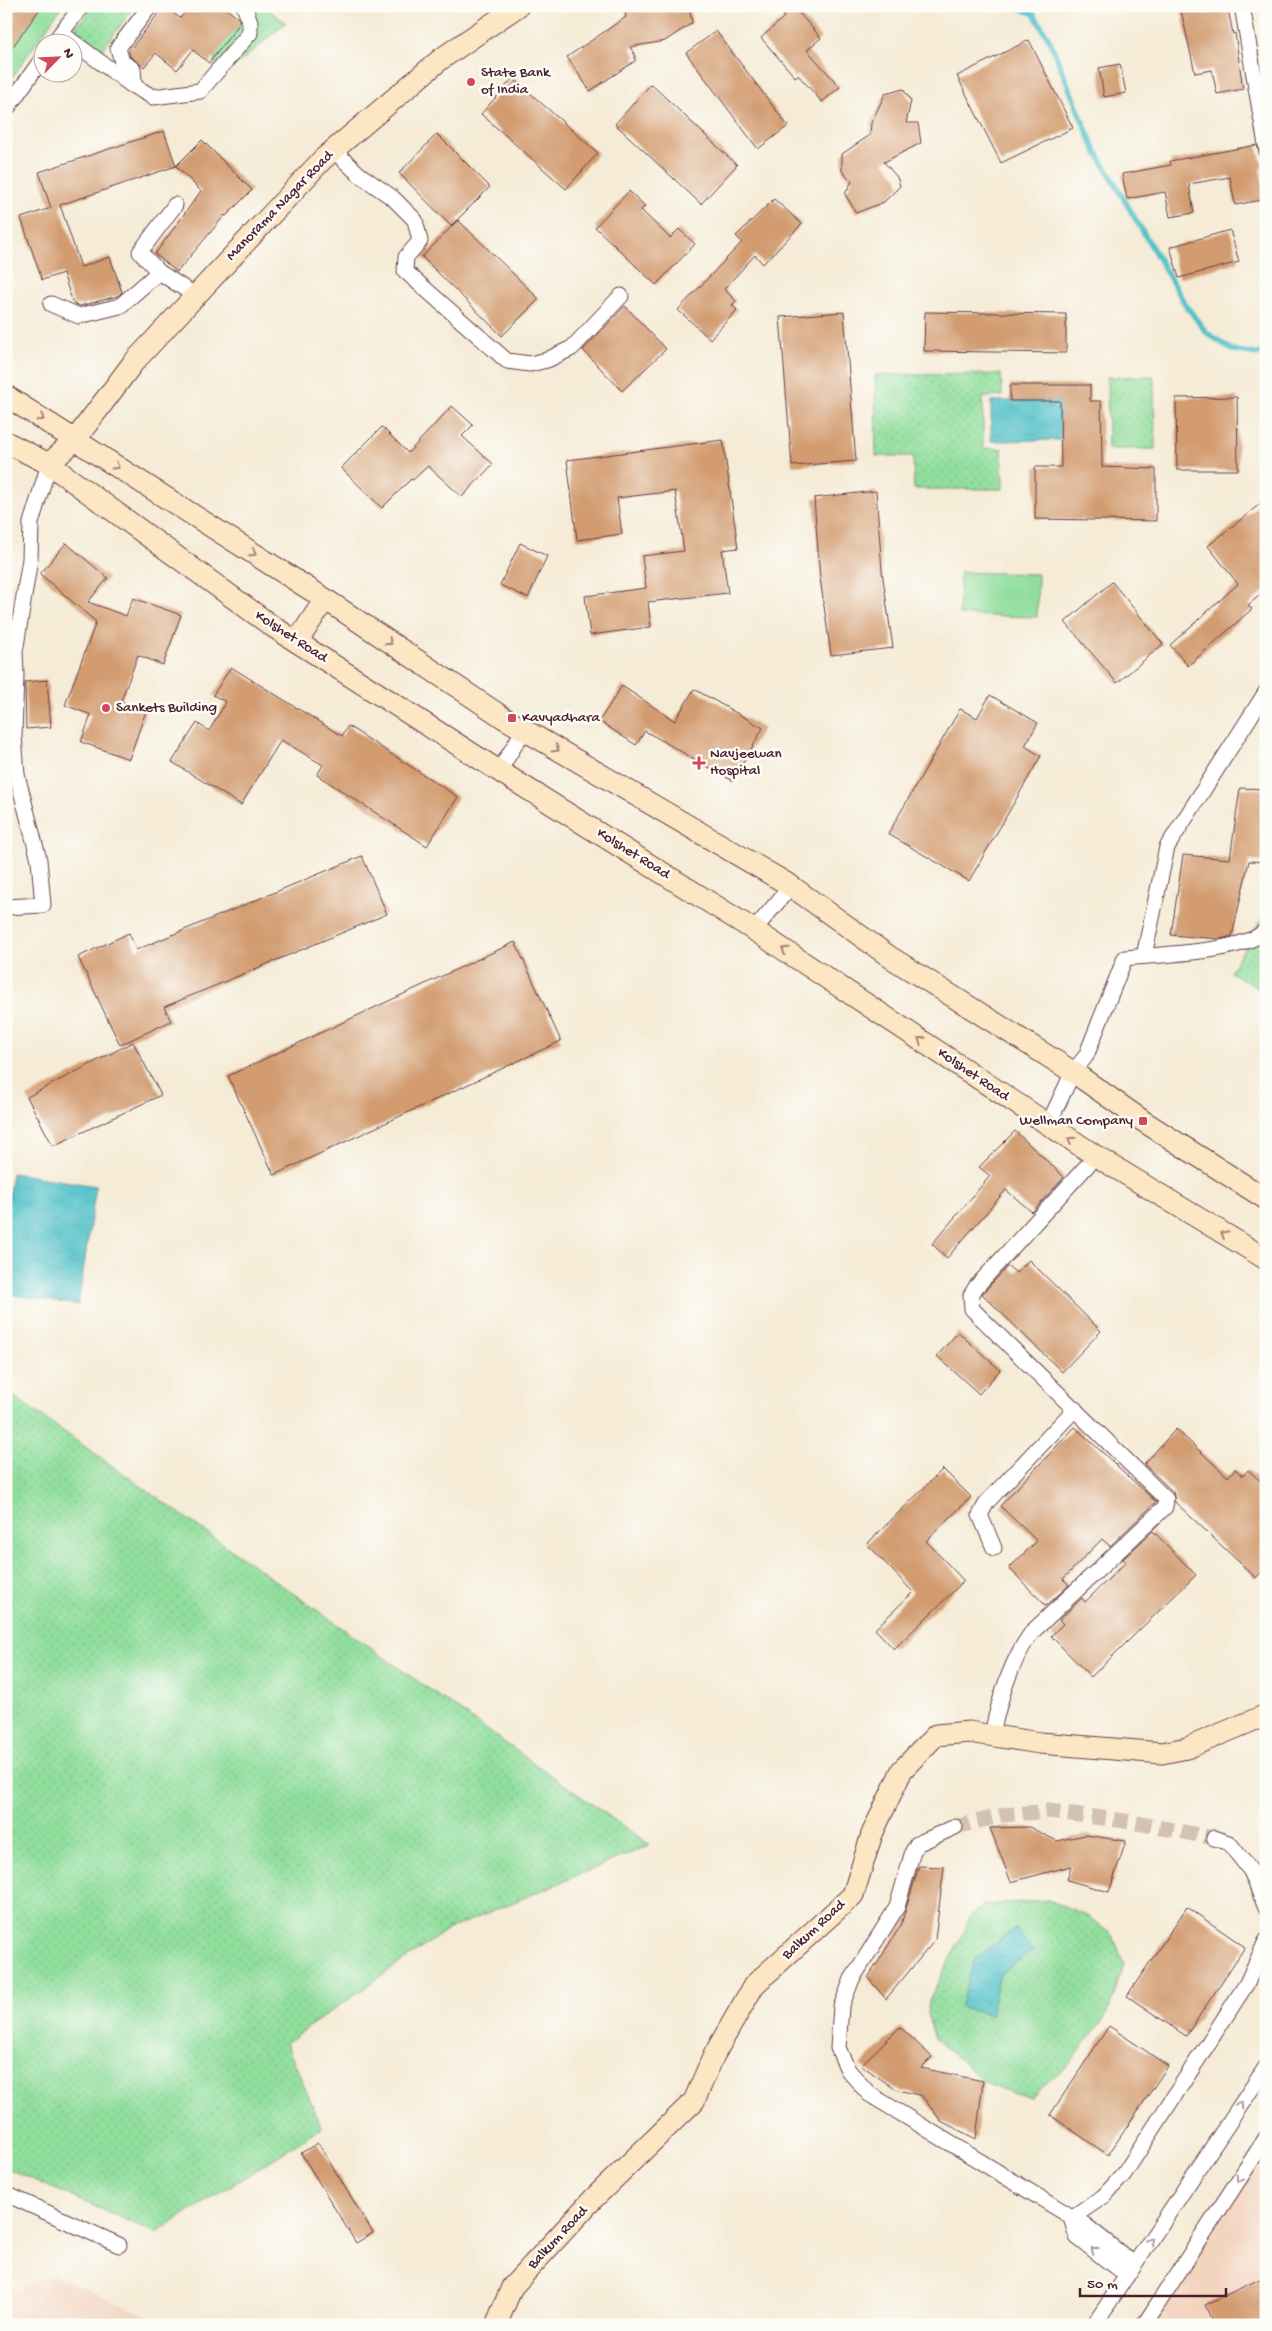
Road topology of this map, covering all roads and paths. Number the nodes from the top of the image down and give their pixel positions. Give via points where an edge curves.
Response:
1 (82, 6) edge
2 (150, 6) edge
3 (244, 6) edge
4 (518, 6) edge
5 (1242, 6) edge
6 (62, 32) edge
7 (82, 53) edge
8 (32, 73) edge
9 (130, 84) junction
10 (6, 110) edge
11 (1266, 145) edge
12 (333, 150) junction
13 (175, 205) dead end
14 (159, 272) junction
15 (196, 296) junction
16 (621, 296) dead end
17 (51, 304) dead end
18 (6, 396) edge
19 (75, 440) junction
20 (6, 442) edge
21 (49, 464) junction
22 (325, 599) junction
23 (297, 642) junction
24 (11, 652) edge
25 (1266, 692) edge
26 (11, 716) edge
27 (524, 730) junction
28 (499, 771) junction
29 (791, 886) junction
30 (6, 907) edge
31 (754, 930) junction
32 (1266, 930) edge
33 (1144, 956) junction
34 (1074, 1072) junction
35 (1048, 1125) junction
36 (1096, 1156) junction
37 (1266, 1199) edge
38 (1266, 1259) edge
39 (1075, 1409) junction
40 (994, 1548) dead end
41 (1266, 1715) edge
42 (992, 1736) junction
43 (955, 1827) tunnel mouth
44 (1214, 1838) tunnel mouth
45 (1266, 1908) edge
46 (1266, 1941) edge
47 (1266, 2067) edge
48 (1266, 2138) edge
49 (6, 2194) edge
50 (1071, 2218) junction
51 (119, 2245) dead end
52 (1130, 2270) junction
53 (496, 2325) edge
54 (1094, 2325) edge
55 (1144, 2325) edge

1 - 6 street
2 - 9 street via 118,48 122,62 133,69 134,81
3 - 9 street via 250,33 200,91 153,97
4 - 12 street, Manorama Nagar Road via 441,59
5 - 11 street
7 - 9 street
8 - 10 street
12 - 15 street, Manorama Nagar Road
12 - 16 street via 415,220 420,242 406,257 405,271 507,361 530,364 572,348
13 - 14 street via 140,252
14 - 15 street
14 - 17 street via 120,306 79,316
15 - 19 street, Manorama Nagar Road via 133,363
18 -> 19 street
19 - 21 street, Manorama Nagar Road
19 -> 22 street
20 - 21 street, Kolshet Road
21 - 23 street, Kolshet Road
21 - 24 street via 31,523 30,559
22 - 23 street
22 -> 27 street
23 - 28 street, Kolshet Road
24 - 26 street
25 - 33 street via 1167,847
26 - 30 street via 17,775 39,860 43,905
27 - 28 street
27 -> 29 street
28 - 31 street, Kolshet Road
29 - 31 street
29 - 34 street via 890,957
35 -> 31 street, Kolshet Road
32 - 33 street via 1262,935 1235,946
33 - 34 street via 1126,958 1086,1056
34 - 35 street
34 - 37 street via 1143,1121
36 -> 35 street, Kolshet Road
38 -> 36 street, Kolshet Road
36 - 39 street via 971,1296 972,1309
39 - 40 street via 987,1502 980,1515
39 - 42 street via 1166,1499 1165,1507 1022,1644 999,1703
41 - 42 street, Balkum Road via 1187,1748 1162,1752
42 - 53 street, Balkum Road via 969,1732 936,1735 902,1770 872,1834 853,1895 754,1985 714,2055 694,2101 593,2200 512,2287
43 - 50 street via 918,1844 913,1851 897,1907 852,1979 841,2007 838,2048 848,2070 869,2094
44 - 45 street via 1229,1843 1251,1871
46 - 50 street via 1247,1984 1124,2174 1104,2196
52 -> 47 street
48 -> 55 street
49 - 51 street
50 - 52 street via 1077,2237
52 - 54 street

